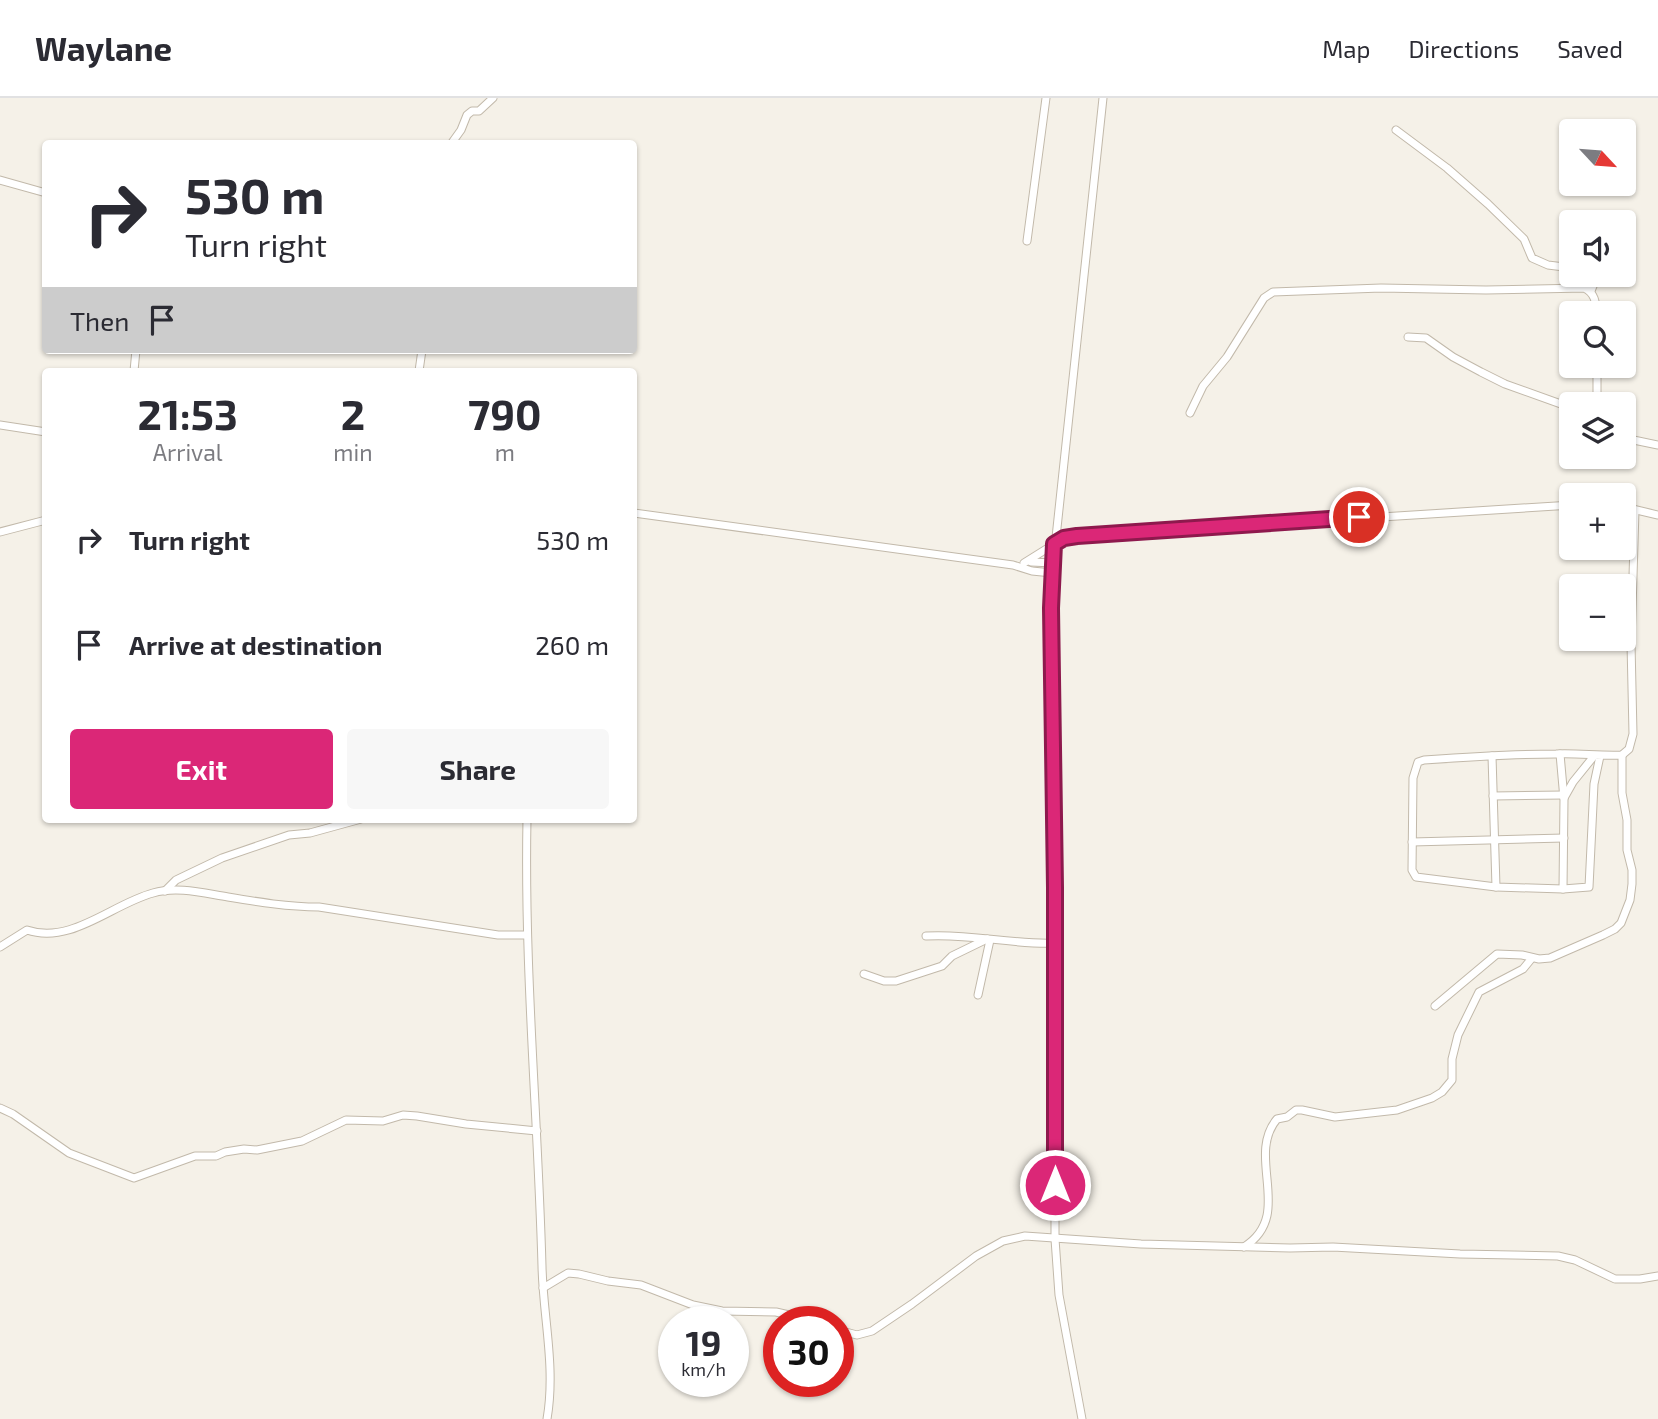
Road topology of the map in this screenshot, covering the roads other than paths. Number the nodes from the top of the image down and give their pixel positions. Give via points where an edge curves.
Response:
1 (494, 98) edge
2 (1046, 98) edge
3 (1103, 98) edge
4 (1396, 130) dead end
5 (454, 140) edge
6 (0, 180) edge
7 (42, 192) edge
8 (1027, 241) dead end
9 (1559, 266) edge
10 (1593, 287) edge
11 (1591, 291) junction
12 (1595, 301) edge
13 (1408, 337) dead end
14 (1559, 403) edge
15 (1190, 413) dead end
16 (0, 425) edge
17 (42, 431) edge
18 (1636, 440) edge
19 (1658, 445) edge
20 (1559, 506) edge
21 (1636, 510) edge
22 (637, 513) edge
23 (1658, 516) edge
24 (42, 521) edge
25 (0, 532) edge
26 (1054, 544) junction
27 (1633, 560) edge
28 (1024, 563) junction
29 (1053, 563) junction
30 (1013, 565) junction
31 (1032, 571) junction
32 (1052, 573) junction
33 (1051, 584) junction
34 (1560, 754) junction
35 (1622, 755) junction
36 (1492, 756) junction
37 (1597, 756) junction
38 (1493, 796) junction
39 (1564, 797) junction
40 (346, 823) edge
41 (527, 823) edge
42 (1564, 838) junction
43 (1495, 840) junction
44 (1412, 842) junction
45 (1496, 887) junction
46 (1563, 889) junction
47 (165, 891) junction
48 (527, 935) junction
49 (926, 936) dead end
50 (988, 939) junction
51 (1055, 943) junction
52 (0, 947) edge
53 (1532, 958) junction
54 (864, 974) dead end
55 (978, 995) dead end
56 (1435, 1006) dead end
57 (0, 1108) edge
58 (537, 1131) junction
59 (1055, 1239) junction
60 (1244, 1247) junction
61 (1658, 1276) edge
62 (542, 1288) junction
63 (763, 1312) edge
64 (854, 1334) edge
65 (547, 1419) edge
66 (1082, 1419) edge

1 - 5 street via 467,115
2 - 8 street
3 - 26 street
4 - 9 street via 1488,204 1524,239 1532,258
6 - 7 street
10 - 11 street
11 - 12 street
11 - 15 street via 1574,287 1273,292 1264,298 1203,386
13 - 14 street via 1426,338 1505,384
16 - 17 street
18 - 19 street
20 - 26 street via 1077,536
21 - 23 street
22 - 30 street
24 - 25 street
26 - 28 street
26 - 29 street
27 - 35 street via 1633,734
28 - 29 street
28 - 30 street
29 - 32 street
30 - 31 street
31 - 32 street
31 - 33 street
32 - 33 street
33 - 51 street
34 - 36 street
34 - 37 street
34 - 39 street
35 - 37 street
35 - 53 street via 1632,870 1625,914 1615,929 1587,943 1550,958
36 - 38 street
36 - 44 street via 1418,762 1413,778
37 - 39 street
37 - 46 street via 1589,887
38 - 39 street
38 - 43 street
39 - 42 street
40 - 47 street via 289,835 222,858 176,880
41 - 48 street
42 - 43 street
42 - 46 street
43 - 44 street
43 - 45 street
44 - 45 street via 1416,877
45 - 46 street
47 - 48 street
47 - 52 street via 63,932 49,935 27,930
48 - 58 street
49 - 50 street
50 - 51 street
50 - 54 street via 935,970 896,981
50 - 55 street
51 - 59 street
53 - 56 street via 1497,954
53 - 60 street via 1523,969 1479,992 1458,1035 1452,1080 1442,1092 1382,1113 1335,1116 1296,1110 1277,1119 1267,1137 1269,1216 1259,1236
57 - 58 street via 69,1153 134,1178 195,1156 302,1141 346,1120 390,1121 402,1115
58 - 62 street
59 - 60 street
59 - 64 street via 1025,1236 1003,1241 872,1331
59 - 66 street via 1059,1295
60 - 61 street via 1558,1256 1615,1279
62 - 63 street via 568,1273 579,1274 641,1285 722,1311
62 - 65 street via 552,1382

